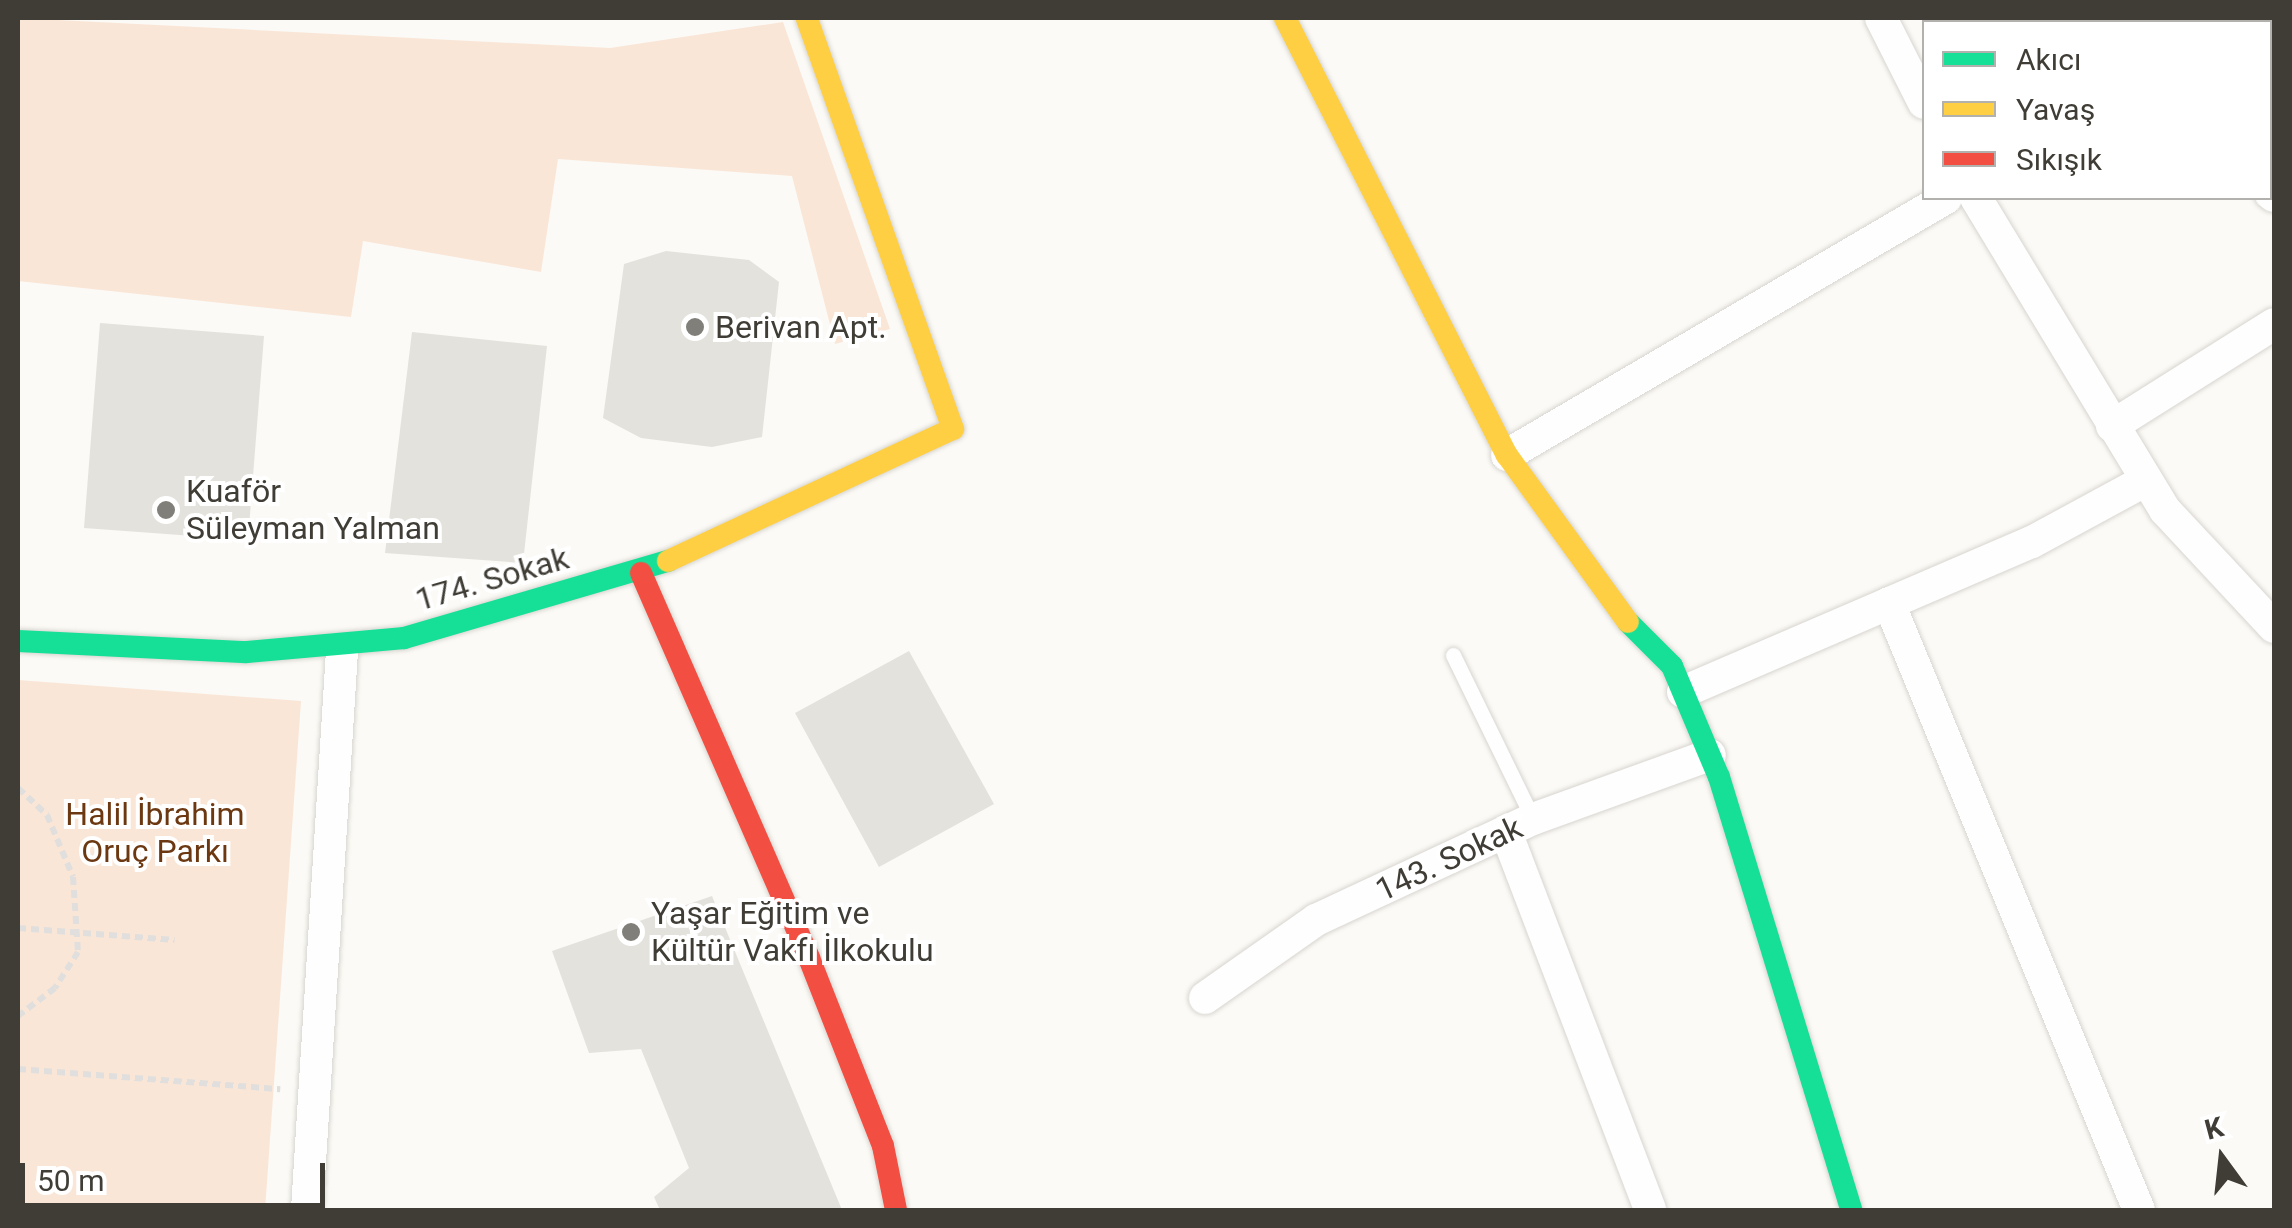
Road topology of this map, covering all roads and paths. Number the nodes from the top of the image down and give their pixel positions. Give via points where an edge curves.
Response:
1 (807, 18) edge
2 (1285, 18) edge
3 (1880, 18) edge
4 (1922, 99) edge
5 (1943, 200) edge
6 (1977, 200) edge
7 (2274, 324) edge
8 (2112, 426) junction
9 (1508, 455) junction
10 (2146, 480) junction
11 (642, 573) junction
12 (1889, 604) junction
13 (2274, 627) edge
14 (18, 641) edge
15 (342, 650) junction
16 (1453, 655) dead end
17 (1684, 692) junction
18 (1710, 755) junction
19 (18, 788) edge
20 (1520, 826) junction
21 (18, 928) edge
22 (78, 933) junction
23 (174, 940) dead end
24 (1205, 998) dead end
25 (18, 1016) edge
26 (18, 1068) edge
27 (314, 1093) junction
28 (18, 1208) edge
29 (54, 1210) edge
30 (307, 1210) edge
31 (896, 1210) edge
32 (1650, 1210) edge
33 (1851, 1210) edge
34 (2139, 1210) edge

1 - 11 street, 174. Sokak via 952,428 791,511
2 - 9 street
3 - 4 street
5 - 9 street
6 - 8 street
7 - 8 street
8 - 10 street
9 - 17 street via 1598,592 1672,666
10 - 12 street
10 - 13 street
11 - 15 street, 174. Sokak
11 - 31 street via 809,958 883,1146
12 - 17 street
12 - 34 street
14 - 15 street, 174. Sokak
15 - 27 street
16 - 20 lane
17 - 18 street
18 - 20 street, 143. Sokak
18 - 33 street
19 - 22 path via 47,815 72,876
20 - 24 street, 143. Sokak via 1316,920
20 - 32 street
21 - 22 path
22 - 23 path
22 - 25 path via 78,952 54,988
26 - 27 path
27 - 30 street
28 - 29 path

